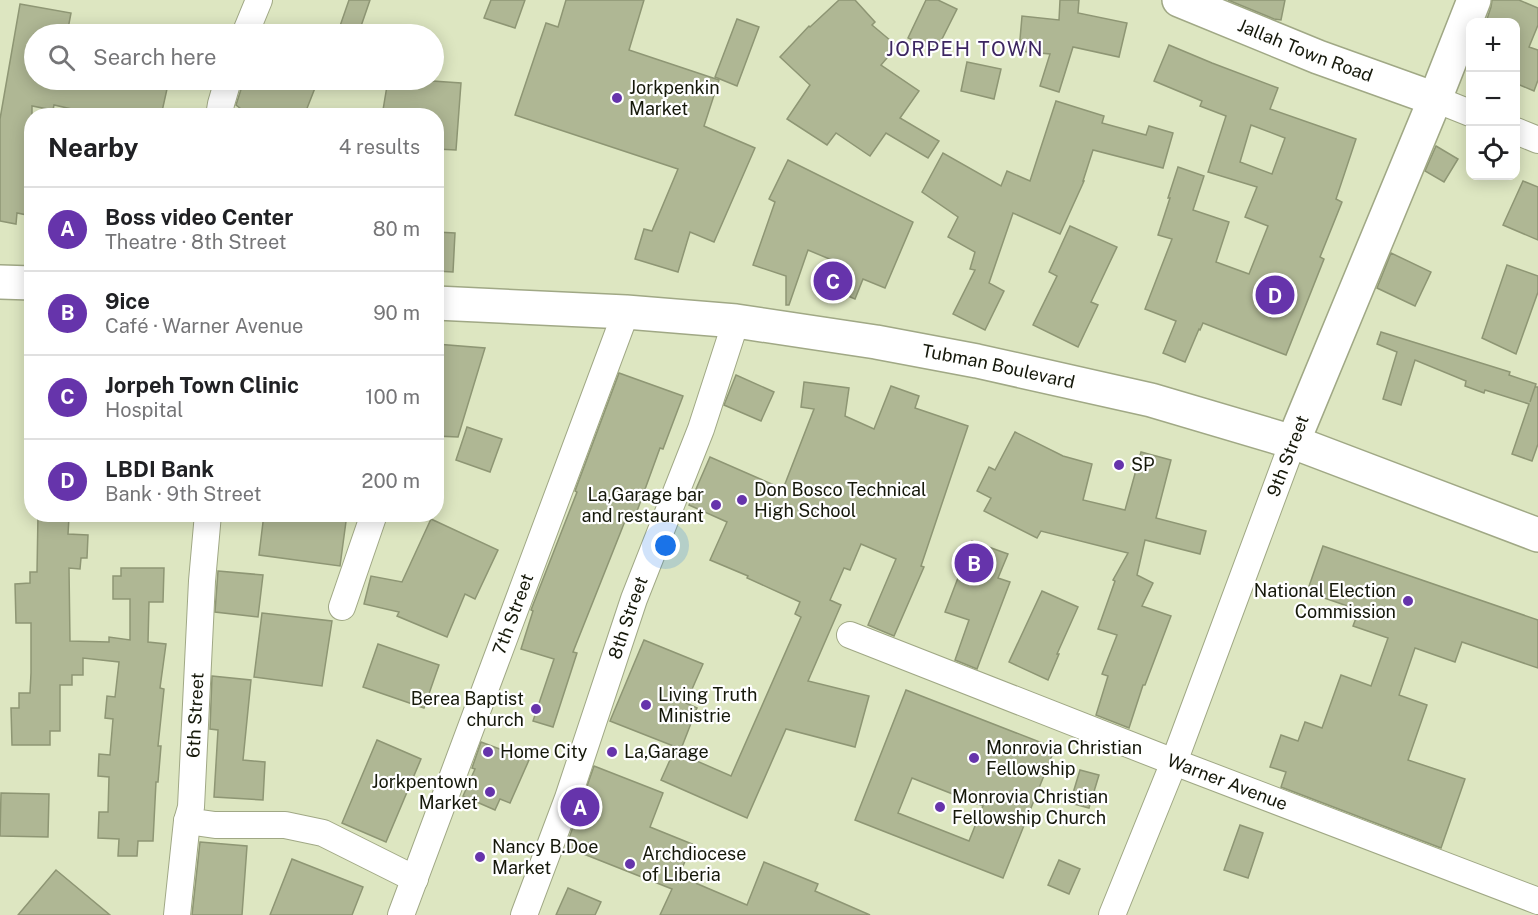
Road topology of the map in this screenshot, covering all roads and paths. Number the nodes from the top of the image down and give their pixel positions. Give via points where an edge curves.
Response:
1 (259, 0) edge
2 (1179, 0) edge
3 (1474, 0) edge
4 (249, 24) edge
5 (225, 90) edge
6 (1435, 99) junction
7 (220, 108) edge
8 (1466, 111) edge
9 (1520, 133) edge
10 (1538, 140) edge
11 (0, 282) edge
12 (24, 283) edge
13 (444, 303) edge
14 (626, 312) junction
15 (736, 321) junction
16 (1293, 442) junction
17 (207, 522) edge
18 (371, 522) edge
19 (1538, 535) edge
20 (342, 607) dead end
21 (850, 635) dead end
22 (1174, 762) junction
23 (187, 821) junction
24 (415, 879) junction
25 (1533, 898) edge
26 (177, 915) edge
27 (401, 915) edge
28 (524, 915) edge
29 (1112, 915) edge

1 - 4 street
2 - 6 main road, Jallah Town Road via 1318,57
3 - 6 main road, 9th Street
5 - 7 street
6 - 8 street
6 - 16 main road, 9th Street
9 - 10 street
11 - 12 main road
13 - 14 main road, Tubman Boulevard
14 - 15 main road, Tubman Boulevard
14 - 24 street, 7th Street
15 - 16 main road, Tubman Boulevard via 977,361 1151,400
15 - 28 street, 8th Street via 701,429 634,599 568,798
16 - 19 main road, Tubman Boulevard
16 - 22 street, 9th Street
17 - 23 street, 6th Street via 191,807
18 - 20 street
21 - 22 street, Warner Avenue
22 - 25 street, Warner Avenue
22 - 29 street, 9th Street
23 - 24 street via 285,825 323,833
23 - 26 street, 6th Street
24 - 27 street, 7th Street

